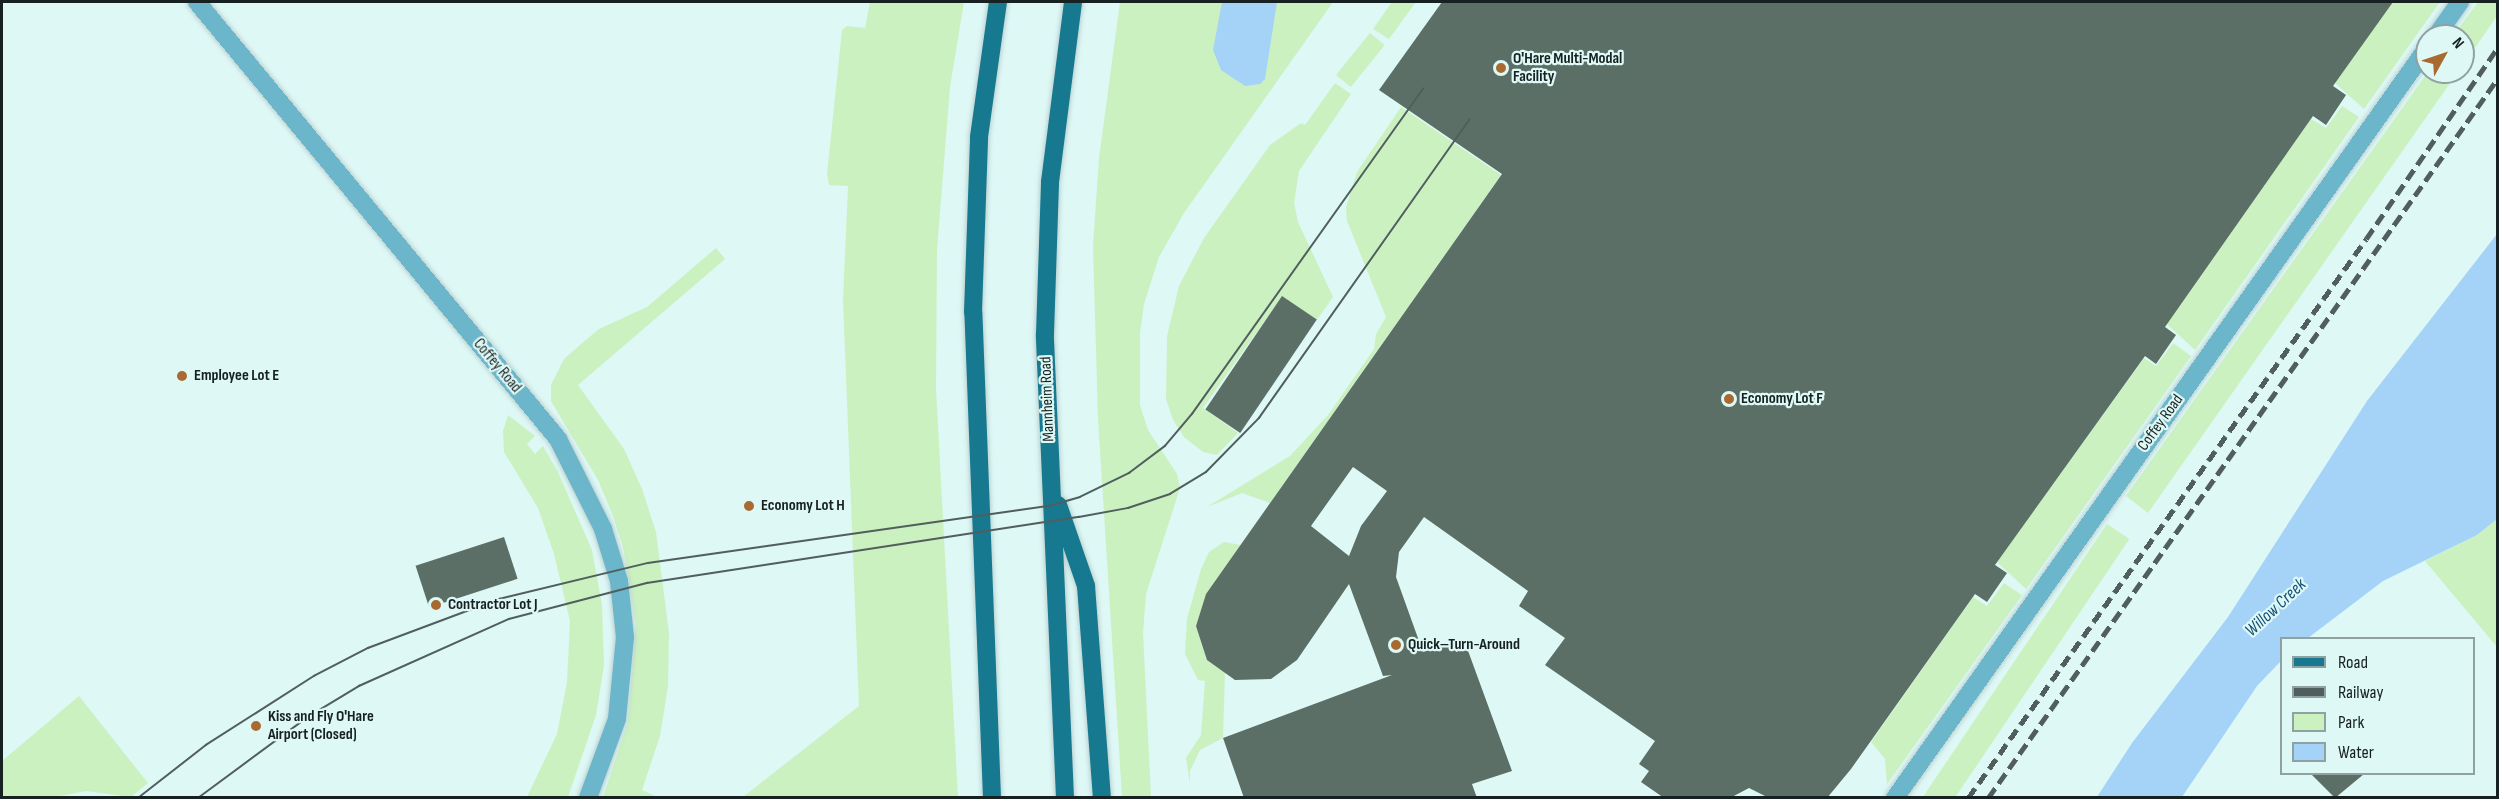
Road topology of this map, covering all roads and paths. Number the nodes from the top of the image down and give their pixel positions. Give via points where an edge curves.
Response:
1 (197, 2) edge
2 (998, 2) edge
3 (1073, 2) edge
4 (2460, 2) edge
5 (2444, 24) edge
6 (2415, 65) edge
7 (1051, 486) junction
8 (588, 798) edge
9 (992, 798) edge
10 (1065, 798) edge
11 (1102, 798) edge
12 (1895, 798) edge

1 - 8 street, Coffey Road via 558,439 603,529 619,581 625,637 617,719
2 - 9 main road via 979,137 973,312
3 - 7 main road, Mannheim Road via 1050,182 1045,334
4 - 5 street
6 - 12 street, Coffey Road
7 - 10 main road, Mannheim Road
7 - 11 main road via 1086,586

